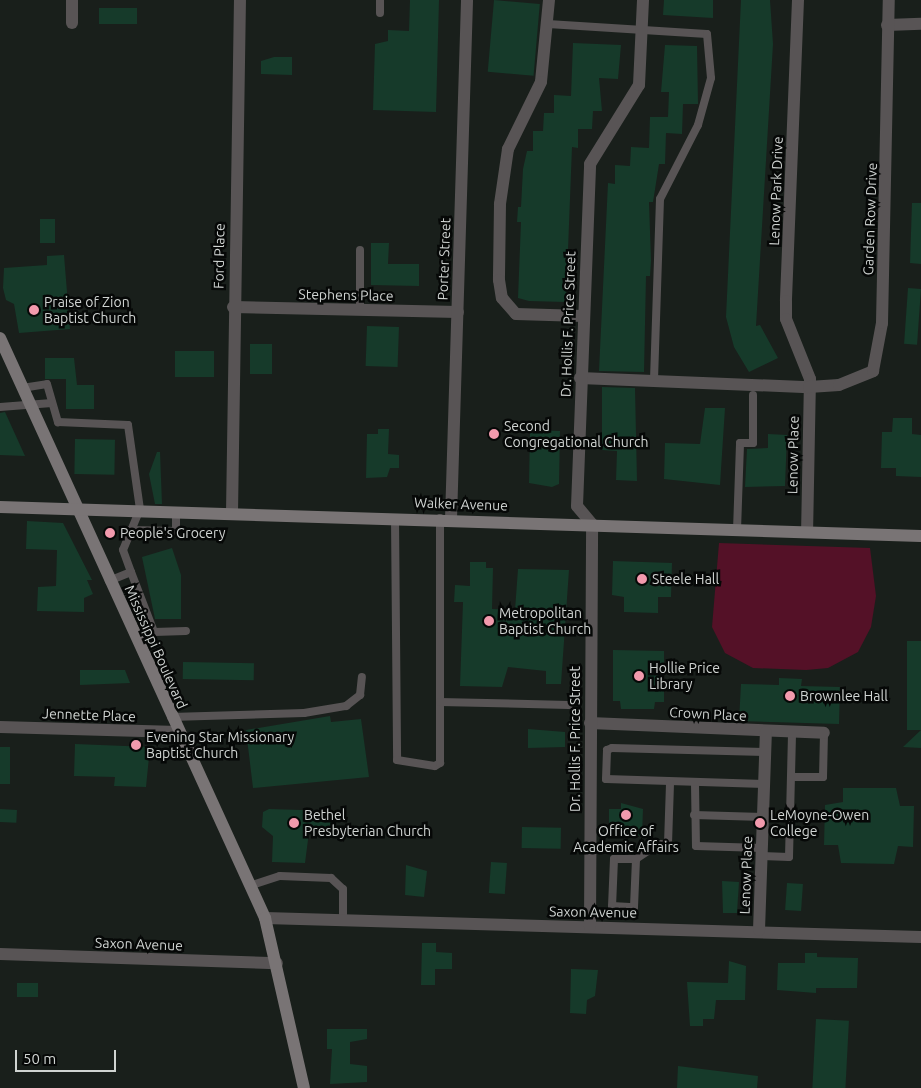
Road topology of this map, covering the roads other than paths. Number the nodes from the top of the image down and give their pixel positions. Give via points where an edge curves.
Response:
1 (72, 0) edge
2 (240, 0) edge
3 (380, 0) edge
4 (467, 0) edge
5 (549, 0) edge
6 (643, 0) edge
7 (798, 0) edge
8 (889, 0) edge
9 (380, 13) dead end
10 (72, 23) dead end
11 (548, 24) junction
12 (921, 24) edge
13 (887, 25) junction
14 (642, 29) junction
15 (360, 250) dead end
16 (233, 307) junction
17 (360, 310) junction
18 (458, 312) junction
19 (583, 316) junction
20 (0, 338) edge
21 (580, 378) junction
22 (654, 381) junction
23 (809, 383) junction
24 (22, 388) junction
25 (753, 395) dead end
26 (52, 403) junction
27 (0, 407) edge
28 (30, 408) junction
29 (0, 507) edge
30 (75, 508) junction
31 (140, 509) junction
32 (176, 511) junction
33 (232, 513) junction
34 (395, 518) junction
35 (445, 518) junction
36 (592, 524) junction
37 (130, 530) junction
38 (736, 530) junction
39 (807, 532) junction
40 (921, 536) edge
41 (131, 572) junction
42 (109, 581) junction
43 (186, 631) dead end
44 (154, 632) junction
45 (136, 639) junction
46 (362, 677) dead end
47 (440, 702) junction
48 (569, 705) dead end
49 (171, 717) junction
50 (590, 723) junction
51 (0, 727) edge
52 (178, 732) junction
53 (766, 732) junction
54 (792, 732) junction
55 (824, 733) joint
56 (765, 752) junction
57 (792, 777) junction
58 (670, 783) junction
59 (695, 784) junction
60 (764, 784) junction
61 (694, 815) junction
62 (763, 817) junction
63 (762, 852) junction
64 (636, 859) junction
65 (252, 886) junction
66 (265, 918) junction
67 (343, 920) junction
68 (590, 927) junction
69 (759, 930) junction
70 (921, 937) edge
71 (0, 954) edge
72 (277, 963) junction
73 (304, 1088) edge

1 - 10 street
2 - 16 street, Ford Place
3 - 9 lane
4 - 18 street, Porter Street
5 - 11 street
6 - 14 street, Dr. Hollis F. Price Street
7 - 23 street, Lenow Park Drive via 786,319
8 - 13 street, Garden Row Drive
11 - 14 lane
11 - 19 street via 541,82 508,149 500,204 499,280 502,298 516,314
12 - 13 street
13 - 23 street, Garden Row Drive via 878,353 873,371 858,379
14 - 19 street, Dr. Hollis F. Price Street via 639,85 590,164
14 - 22 lane via 706,34 711,78 698,125 660,199
15 - 17 lane
16 - 17 street, Stephens Place
16 - 33 street, Ford Place
17 - 18 street, Stephens Place
18 - 35 street, Porter Street
19 - 21 street, Dr. Hollis F. Price Street
20 - 24 street, Mississippi Boulevard
21 - 22 street, Garden Row Drive
21 - 36 street, Dr. Hollis F. Price Street via 577,506
22 - 23 street, Garden Row Drive
23 - 39 street, Lenow Place
24 - 26 lane via 47,384
24 - 28 street, Mississippi Boulevard
25 - 38 lane via 753,443 740,443
26 - 28 lane
26 - 31 lane via 58,422 128,425
27 - 28 lane
28 - 30 street, Mississippi Boulevard
29 - 30 street, Walker Avenue
30 - 31 street, Walker Avenue
30 - 42 street, Mississippi Boulevard
31 - 32 street, Walker Avenue
31 - 37 lane
32 - 33 street, Walker Avenue
32 - 37 lane via 176,531
33 - 34 street, Walker Avenue
34 - 35 street, Walker Avenue
34 - 47 lane via 400,764 440,763
35 - 36 street, Walker Avenue
35 - 47 lane
36 - 38 street, Walker Avenue
36 - 50 street, Dr. Hollis F. Price Street
37 - 41 lane via 123,550
38 - 39 street, Walker Avenue
39 - 40 street, Walker Avenue
41 - 42 lane
41 - 44 lane
42 - 45 street, Mississippi Boulevard
43 - 44 lane
44 - 45 lane
45 - 49 street, Mississippi Boulevard
46 - 49 lane via 360,695 346,706 304,713
47 - 48 lane
49 - 52 street, Mississippi Boulevard
50 - 53 street, Crown Place
50 - 68 street, Dr. Hollis F. Price Street
51 - 52 street, Jennette Place
52 - 65 street, Mississippi Boulevard
53 - 54 street, Crown Place
53 - 56 street, Lenow Place
54 - 55 street, Crown Place
54 - 57 lane
55 - 57 lane via 823,778
56 - 58 lane via 607,750 608,782
56 - 60 street, Lenow Place
57 - 63 lane via 789,857
58 - 59 lane
58 - 64 lane via 668,844 647,849
59 - 60 lane
59 - 61 lane
60 - 62 street, Lenow Place
61 - 62 lane
61 - 63 lane via 696,846
62 - 63 street, Lenow Place
63 - 69 street, Lenow Place
64 - 64 lane via 634,907 612,906 614,859
65 - 66 street, Mississippi Boulevard
65 - 67 lane via 280,876 331,878 343,889
66 - 67 street, Saxon Avenue
66 - 72 street, Mississippi Boulevard
67 - 68 street, Saxon Avenue
68 - 69 street, Saxon Avenue
69 - 70 street, Saxon Avenue
71 - 72 street, Saxon Avenue
72 - 73 street, Mississippi Boulevard

